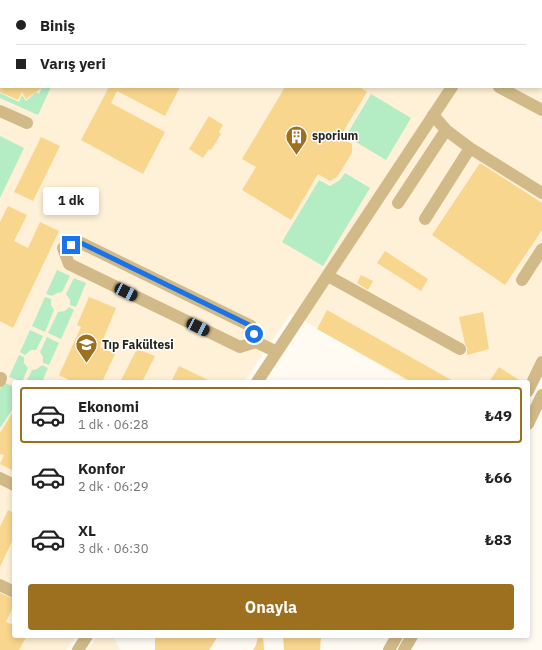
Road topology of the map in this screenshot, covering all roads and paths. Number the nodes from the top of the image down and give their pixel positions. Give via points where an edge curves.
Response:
1 (451, 88) edge
2 (501, 88) edge
3 (542, 110) edge
4 (0, 111) edge
5 (433, 115) junction
6 (26, 123) dead end
7 (446, 130) junction
8 (470, 148) junction
9 (542, 193) edge
10 (398, 203) dead end
11 (425, 219) dead end
12 (542, 249) edge
13 (328, 276) junction
14 (522, 280) dead end
15 (256, 342) junction
16 (460, 349) dead end
17 (277, 352) junction
18 (542, 362) edge
19 (258, 380) edge
20 (530, 387) edge
21 (542, 395) edge
22 (530, 420) edge
23 (0, 478) edge
24 (12, 484) edge
25 (0, 585) edge
26 (12, 591) edge
27 (86, 638) edge
28 (396, 638) edge
29 (411, 638) edge
30 (78, 650) edge
31 (389, 650) edge
32 (404, 650) edge

1 - 5 street
2 - 3 street
4 - 6 street
5 - 7 street
5 - 13 street
7 - 8 street
7 - 10 street
8 - 9 street
8 - 11 street
12 - 14 street
13 - 16 street
13 - 17 street
15 - 15 street via 240,348 69,264 63,248 79,242 230,315 251,326
15 - 17 street
17 - 19 street
18 - 20 street
21 - 22 street
23 - 24 street
25 - 26 street
27 - 30 street
28 - 31 street
29 - 32 street

